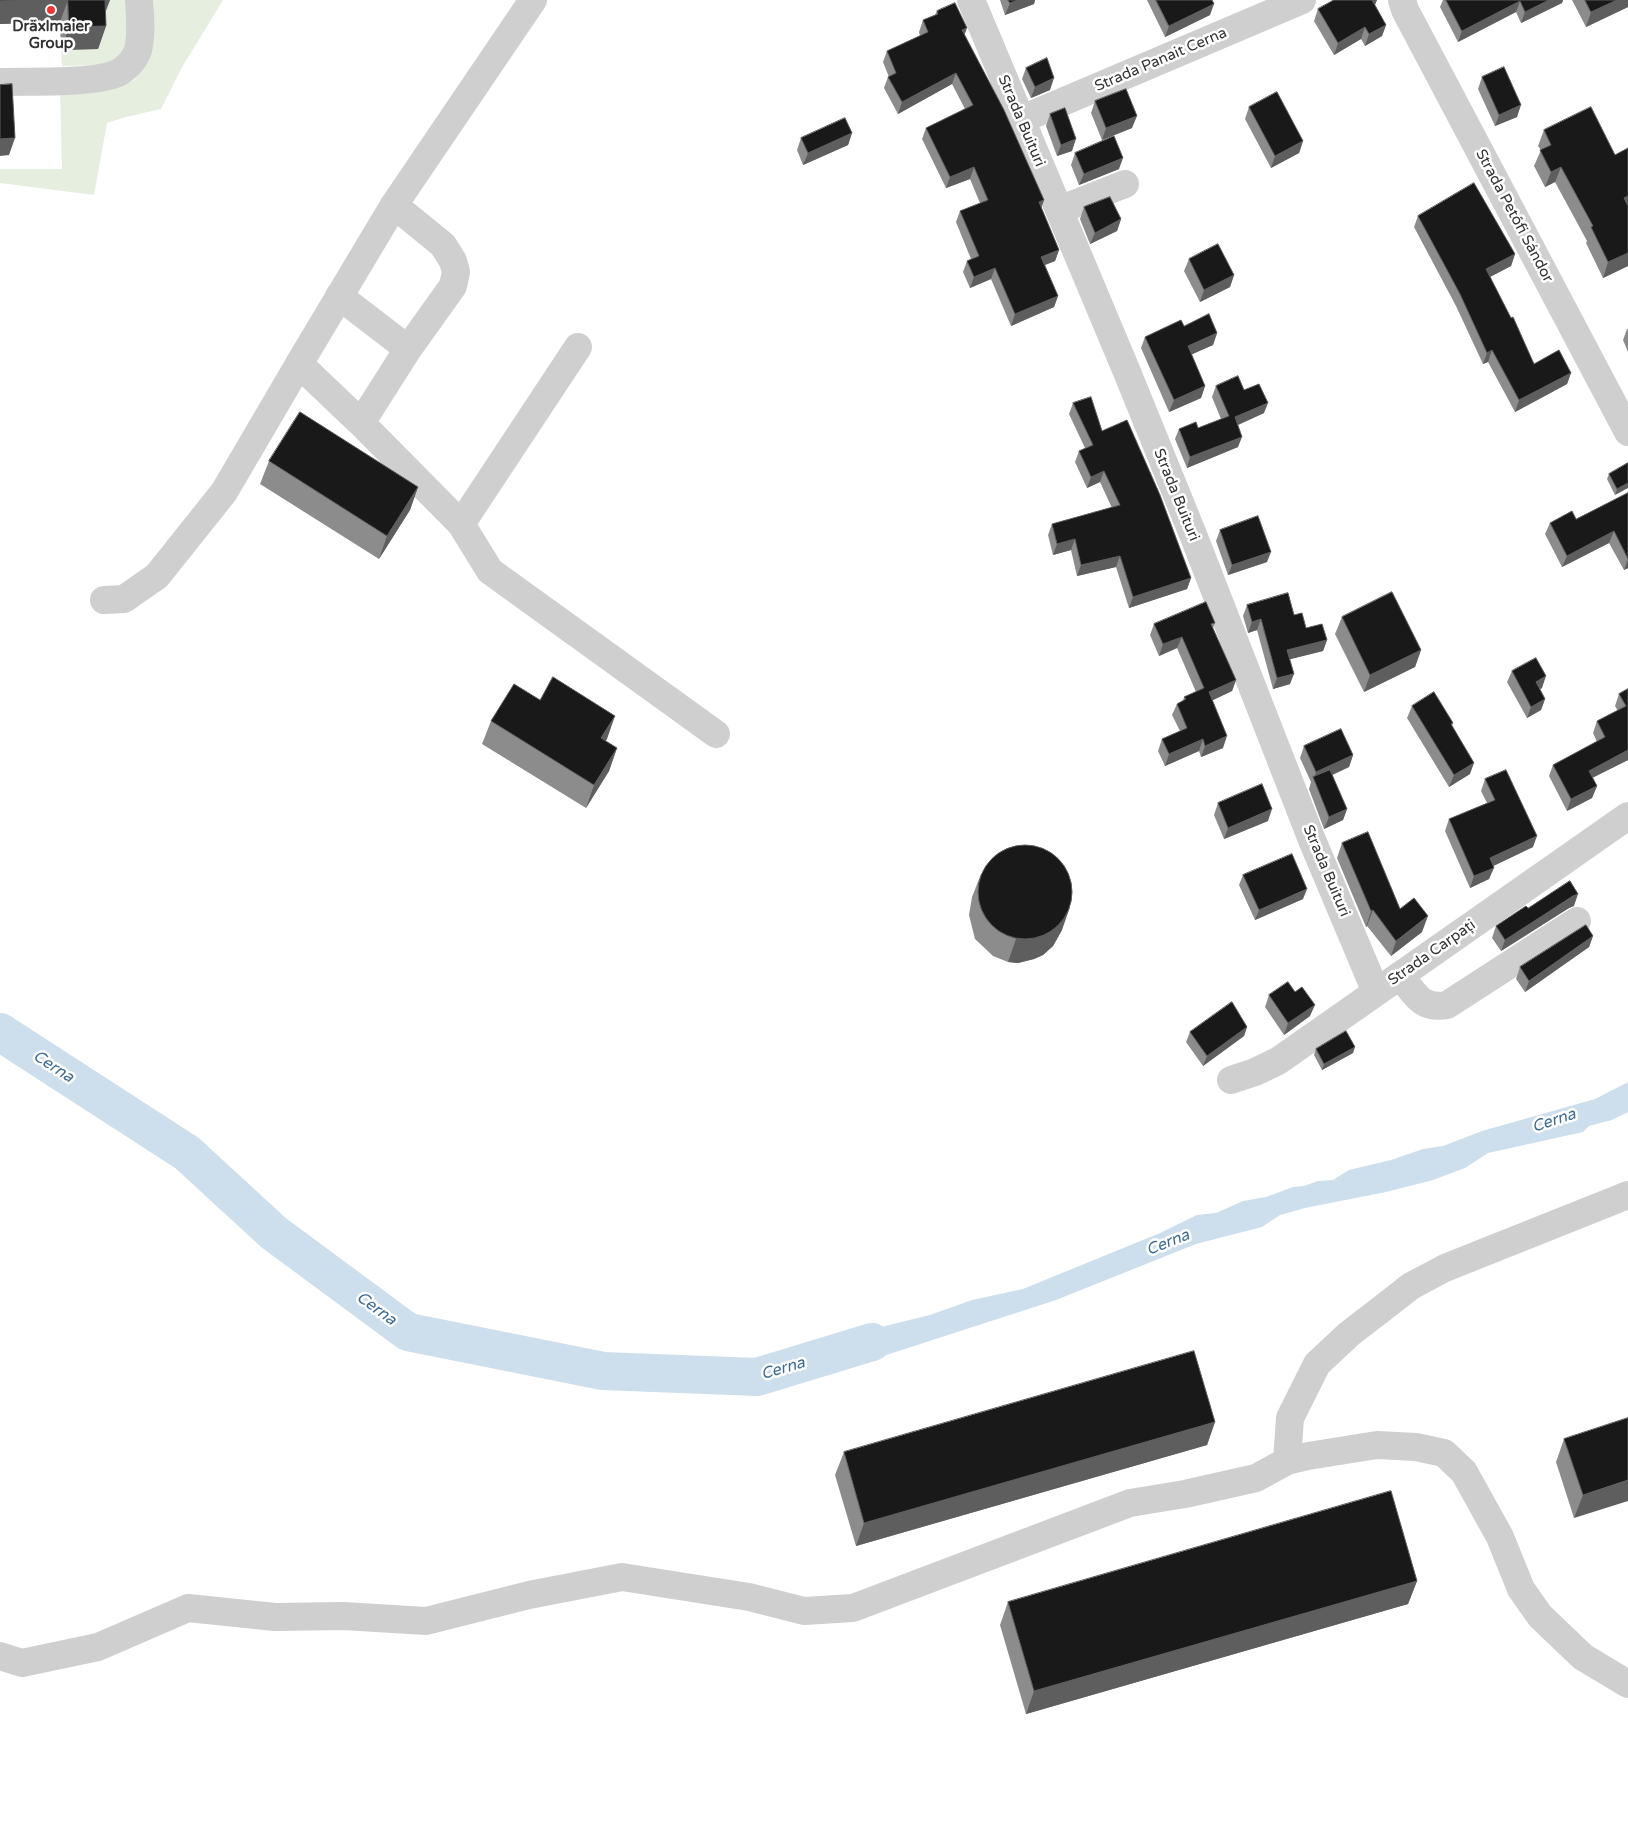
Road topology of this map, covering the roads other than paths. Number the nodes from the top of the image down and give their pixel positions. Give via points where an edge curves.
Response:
1 (139, 0) edge
2 (533, 0) edge
3 (972, 0) edge
4 (1302, 0) edge
5 (1402, 0) edge
6 (0, 82) edge
7 (1020, 120) junction
8 (1125, 184) dead end
9 (394, 205) junction
10 (1059, 210) junction
11 (339, 296) junction
12 (578, 347) dead end
13 (408, 349) junction
14 (299, 364) junction
15 (361, 423) junction
16 (1628, 432) edge
17 (461, 524) junction
18 (104, 600) dead end
19 (716, 734) dead end
20 (1628, 816) edge
21 (1577, 921) dead end
22 (1400, 974) junction
23 (1376, 992) junction
24 (1231, 1080) dead end
25 (1628, 1195) edge
26 (1287, 1461) junction
27 (0, 1656) edge
28 (1628, 1684) edge

1 - 6 street via 138,49 129,65 119,72 98,78
2 - 9 street
3 - 7 street, Strada Buituri
4 - 7 street, Strada Panait Cerna
5 - 16 street, Strada Petőfi Sándor
7 - 10 street, Strada Buituri
8 - 10 street
9 - 11 street
9 - 13 street via 443,245 456,272 453,286
10 - 23 street, Strada Buituri
11 - 13 street
11 - 14 street
12 - 17 street
13 - 15 street
14 - 15 street
14 - 18 street via 224,492 157,576 124,599
15 - 17 street
17 - 19 street via 490,571
20 - 22 street, Strada Carpați
21 - 22 street via 1447,1005 1426,1005
22 - 23 street, Strada Carpați
23 - 24 street, Strada Carpați via 1278,1060
25 - 26 street via 1445,1268 1411,1286 1379,1310 1316,1364 1290,1418
26 - 27 street via 1256,1478 1130,1503 853,1608 804,1611 622,1577 529,1595 426,1621 343,1616 275,1618 188,1608 98,1647 22,1662
26 - 28 street via 1377,1446 1416,1446 1444,1453 1464,1472 1500,1537 1521,1589 1540,1616 1583,1657

